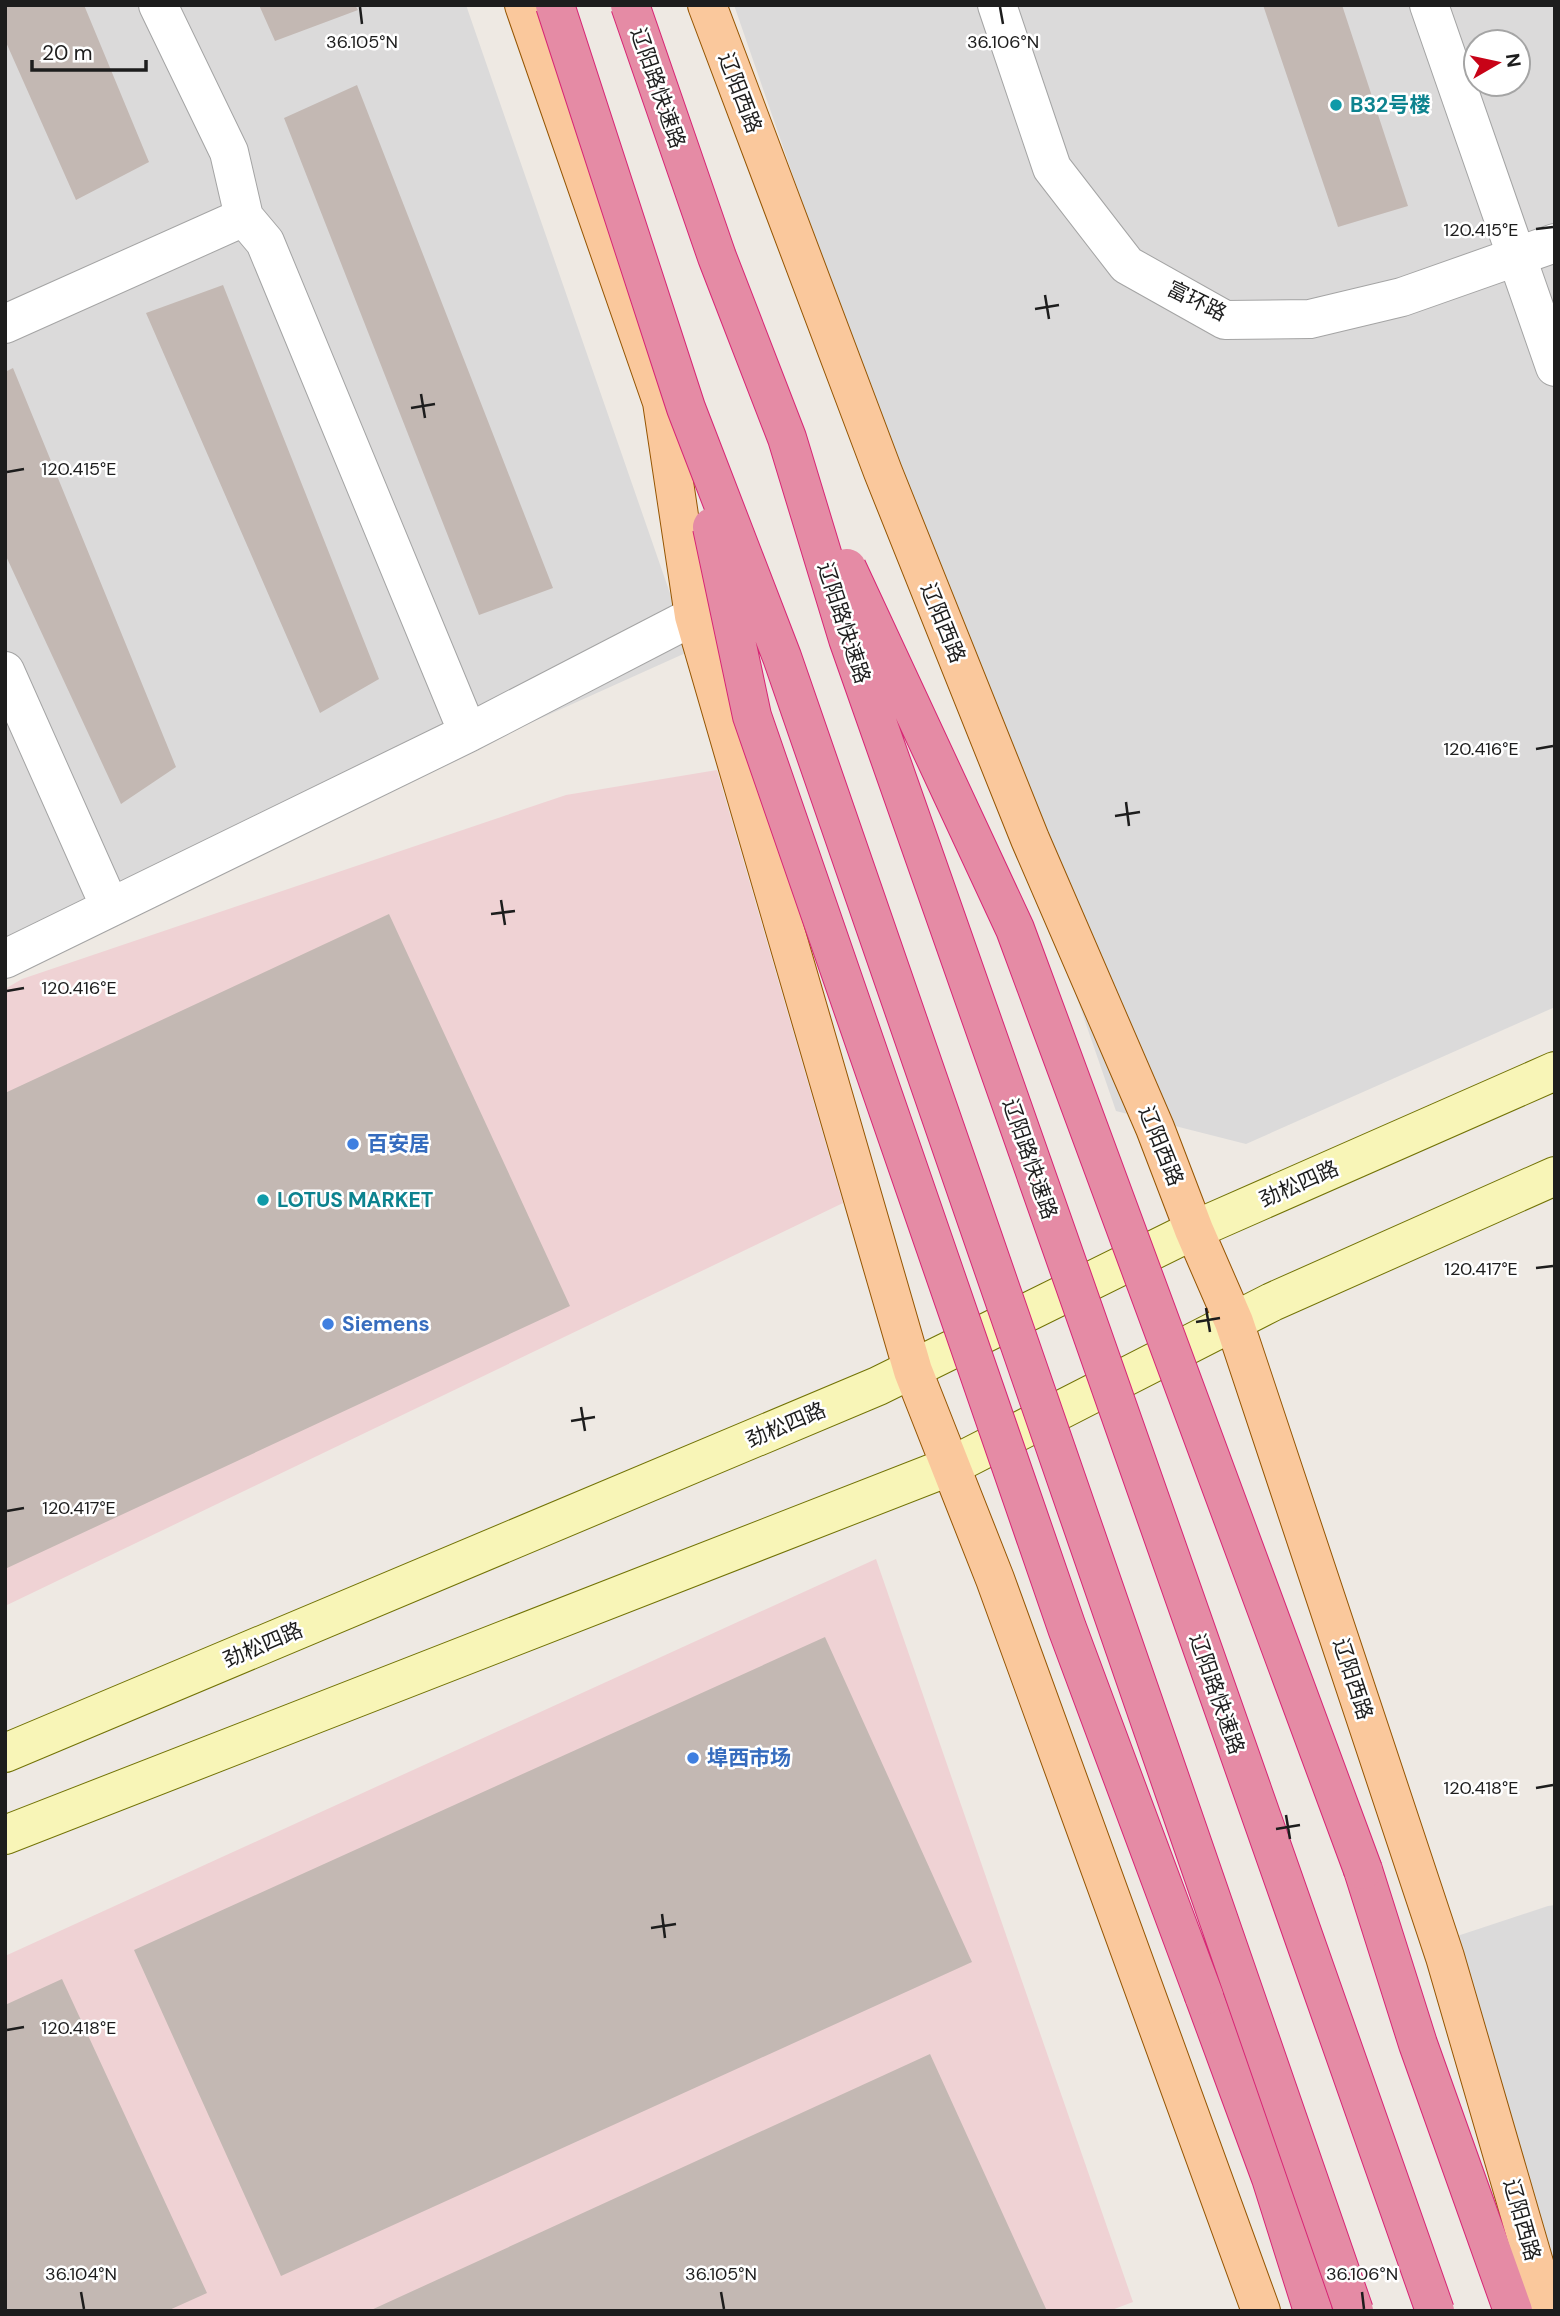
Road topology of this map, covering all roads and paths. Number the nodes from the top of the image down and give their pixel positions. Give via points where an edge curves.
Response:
1 (158, 5) edge
2 (524, 5) edge
3 (555, 5) edge
4 (630, 5) edge
5 (707, 5) edge
6 (997, 5) edge
7 (1429, 5) edge
8 (244, 217) junction
9 (1555, 243) edge
10 (1516, 257) junction
11 (5, 324) edge
12 (1555, 368) edge
13 (686, 408) junction
14 (787, 438) junction
15 (694, 616) junction
16 (5, 671) edge
17 (468, 733) junction
18 (110, 907) junction
19 (5, 959) edge
20 (1555, 1071) edge
21 (1555, 1176) edge
22 (1194, 1230) junction
23 (1234, 1322) junction
24 (913, 1371) junction
25 (950, 1466) junction
26 (5, 1753) edge
27 (5, 1835) edge
28 (1261, 2311) edge
29 (1313, 2311) edge
30 (1354, 2311) edge
31 (1435, 2311) edge
32 (1513, 2311) edge
33 (1548, 2311) edge

1 - 8 street via 229,152
2 - 15 main road via 662,402
3 - 13 highway, bridge
4 - 14 highway, 辽阳路快速路, bridge via 717,257
5 - 22 main road, 辽阳西路 via 883,472
6 - 10 street, 富环路 via 1052,168 1127,265 1225,320 1310,319 1402,297
7 - 10 street
8 - 11 street
8 - 17 street via 265,242
9 - 10 street, 富环路
10 - 12 street
13 - 29 highway, bridge via 752,716 1067,1628 1271,2178
13 - 30 highway, bridge via 782,657
14 - 31 highway, 辽阳路快速路, bridge via 848,639
14 - 32 highway, bridge via 1015,929 1363,1870 1418,2044
15 - 17 street
15 - 24 main road
16 - 18 street
17 - 18 street
18 - 19 street
20 - 22 street, 劲松四路
21 - 23 street
22 - 23 main road, 辽阳西路
22 - 24 street, 劲松四路
23 - 25 street
23 - 33 main road, 辽阳西路 via 1445,1957
24 - 25 main road
24 - 26 street, 劲松四路
25 - 27 street
25 - 28 main road

